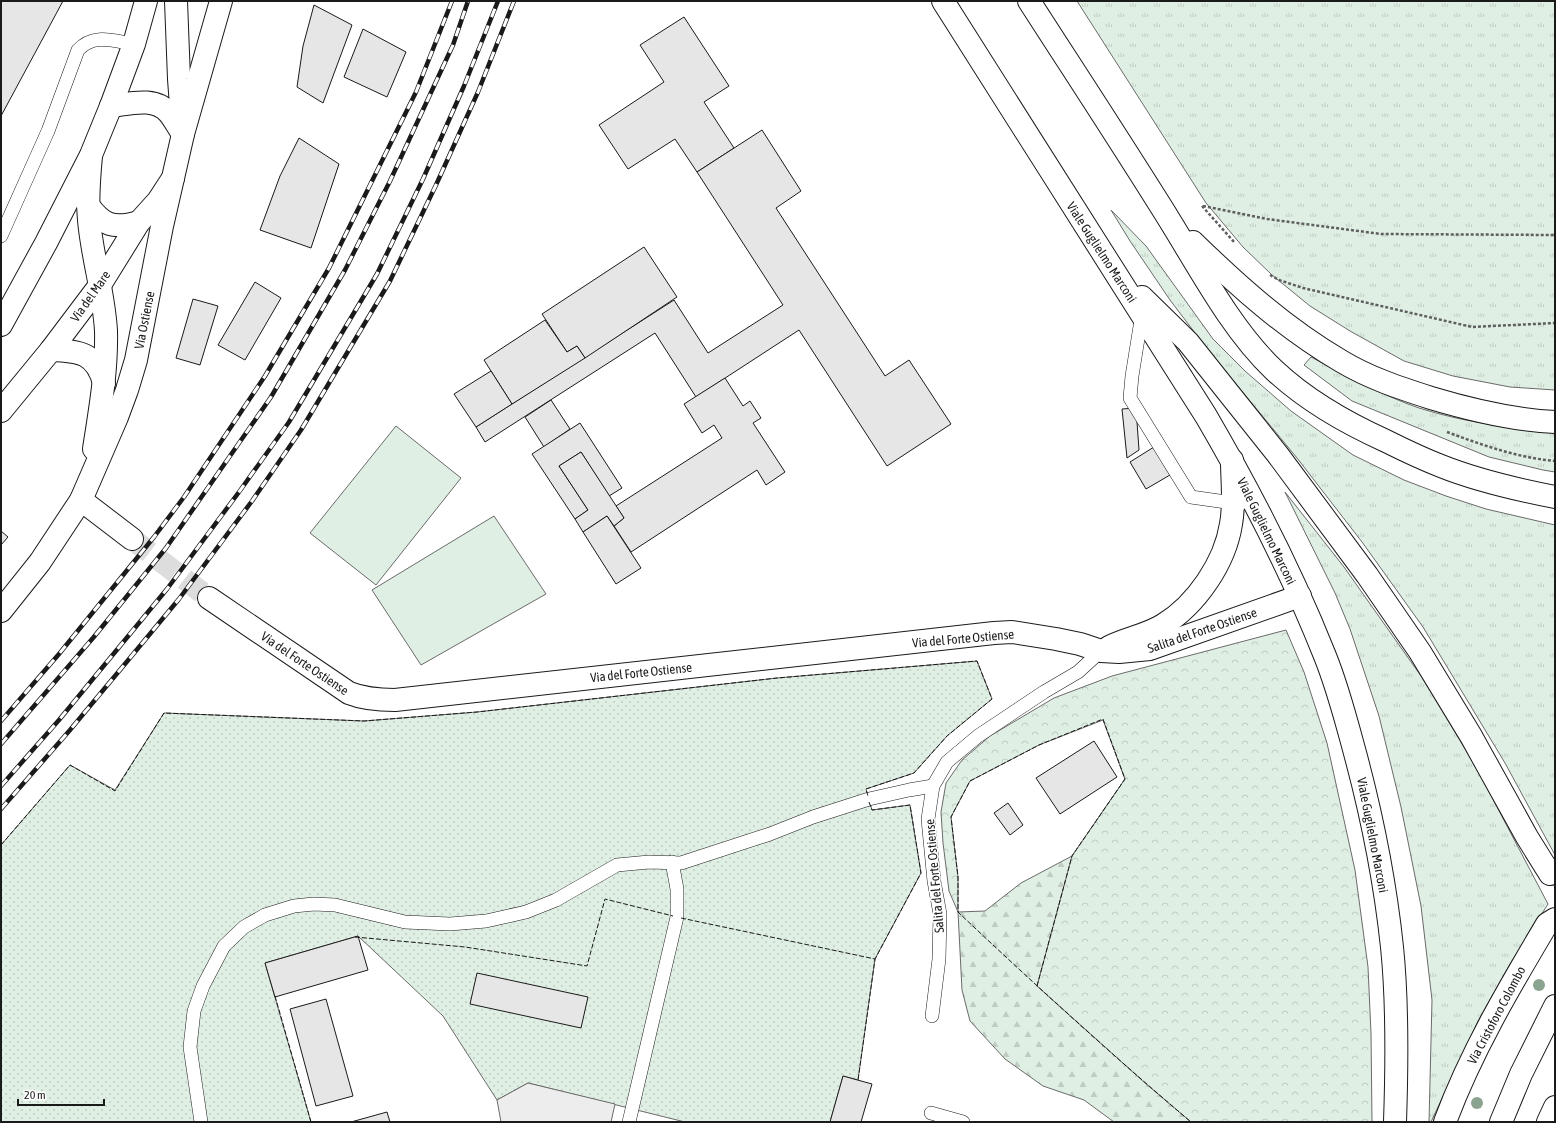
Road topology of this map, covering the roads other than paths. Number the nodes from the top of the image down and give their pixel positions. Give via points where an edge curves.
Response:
1 (146, 1) edge
2 (176, 1) edge
3 (221, 1) edge
4 (1028, 1) edge
5 (947, 4) edge
6 (134, 44) junction
7 (111, 106) junction
8 (183, 134) junction
9 (91, 155) junction
10 (173, 178) junction
11 (88, 205) junction
12 (1170, 220) junction
13 (139, 222) junction
14 (1, 236) edge
15 (1111, 266) junction
16 (100, 284) junction
17 (1142, 314) junction
18 (1, 325) edge
19 (52, 350) junction
20 (104, 383) junction
21 (1, 411) edge
22 (1555, 422) edge
23 (1232, 460) junction
24 (90, 479) junction
25 (1555, 497) edge
26 (81, 500) junction
27 (1233, 504) junction
28 (1256, 506) junction
29 (132, 539) tunnel mouth
30 (1300, 596) junction
31 (209, 598) tunnel mouth
32 (1, 611) edge
33 (1101, 651) junction
34 (934, 786) junction
35 (672, 862) junction
36 (1550, 874) dead end
37 (1552, 918) edge
38 (1555, 1006) edge
39 (932, 1016) dead end
40 (1555, 1107) edge
41 (931, 1113) dead end
42 (201, 1122) edge
43 (630, 1122) edge
44 (963, 1122) edge
45 (1395, 1122) edge
46 (1445, 1122) edge
47 (1501, 1122) edge
48 (1548, 1122) edge

1 - 6 main road
2 - 8 main road
3 - 8 main road, Via Ostiense
4 - 12 main road
5 - 15 main road, Viale Guglielmo Marconi
6 - 7 main road
6 - 14 lane via 98,39 84,44 78,50 48,130
7 - 8 main road via 155,103 168,112
7 - 9 main road
8 - 10 main road, Via Ostiense
9 - 11 main road
9 - 18 main road
10 - 13 main road, Via del Mare via 158,201
10 - 24 main road, Via Ostiense via 132,378
11 - 13 main road via 96,216 106,223 121,226
11 - 16 main road
12 - 22 main road via 1251,296 1342,362 1388,384 1454,405
12 - 25 main road via 1212,290 1238,327 1274,370 1309,398 1358,428 1443,467 1497,484
13 - 16 main road, Via del Mare
15 - 17 main road, Viale Guglielmo Marconi
15 - 36 main road via 1188,342 1278,455 1367,576 1424,659
16 - 19 main road, Via del Mare
16 - 20 main road via 106,331
17 - 23 main road, Viale Guglielmo Marconi
17 - 27 lane via 1130,398 1191,497
19 - 20 main road via 75,351 89,357 97,364
19 - 21 main road, Via del Mare
20 - 24 main road
23 - 27 main road, Salita del Forte Ostiense
23 - 28 main road, Viale Guglielmo Marconi
24 - 26 main road, Via Ostiense
26 - 29 main road
26 - 32 main road, Via Ostiense via 40,562
27 - 28 lane
27 - 33 main road, Salita del Forte Ostiense via 1227,543 1220,560 1193,601 1162,626 1120,641
28 - 30 main road, Viale Guglielmo Marconi
30 - 33 main road, Salita del Forte Ostiense via 1150,650
30 - 45 main road, Viale Guglielmo Marconi via 1341,700 1377,846 1392,948 1397,1050
31 - 33 main road, Via del Forte Ostiense via 348,693 376,700 395,700 994,633 1012,632 1056,639
33 - 34 lane, Salita del Forte Ostiense via 1078,672 978,736 947,762
34 - 35 lane via 869,799 708,855 681,863
34 - 39 lane, Salita del Forte Ostiense via 928,819 940,914 939,959
35 - 42 lane via 617,865 556,900 526,912 486,921 450,924 405,922 335,905 314,904 294,906 265,915 244,927 224,946 203,986 194,1012 190,1047
35 - 43 lane via 677,889 677,917
37 - 46 main road, Via Cristoforo Colombo via 1489,1024 1464,1074
38 - 47 main road via 1521,1074
40 - 48 main road
41 - 44 lane

